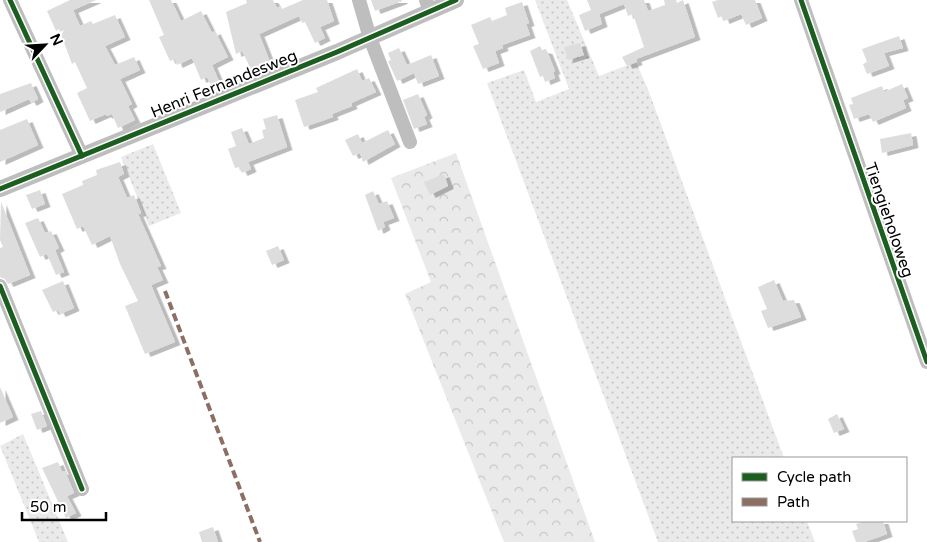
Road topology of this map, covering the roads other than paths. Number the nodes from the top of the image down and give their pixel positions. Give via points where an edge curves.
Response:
1 (10, 0) edge
2 (358, 0) edge
3 (456, 0) edge
4 (801, 0) edge
5 (428, 5) edge
6 (370, 38) junction
7 (410, 142) dead end
8 (82, 156) junction
9 (0, 189) edge
10 (0, 286) edge
11 (927, 362) edge
12 (82, 489) dead end

1 - 8 street
2 - 6 street
3 - 5 street, Henri Fernandesweg
4 - 11 street, Tiengieholoweg
5 - 6 street, Henri Fernandesweg
6 - 7 street
6 - 8 street, Henri Fernandesweg
8 - 9 street, Henri Fernandesweg
10 - 12 street

